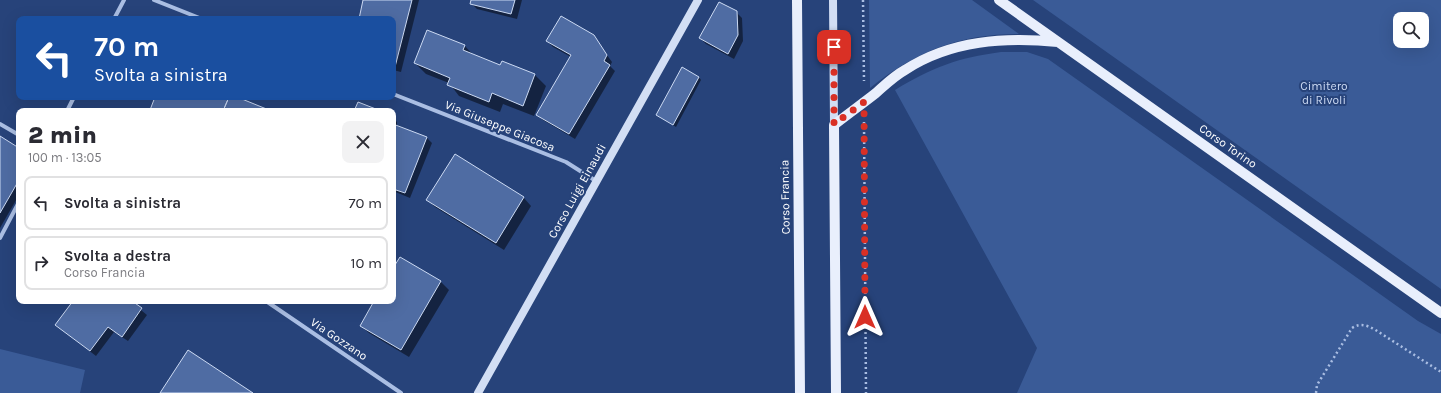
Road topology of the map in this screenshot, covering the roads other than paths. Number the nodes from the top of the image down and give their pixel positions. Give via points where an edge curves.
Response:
1 (124, 0) edge
2 (154, 0) edge
3 (698, 0) edge
4 (797, 0) edge
5 (833, 0) edge
6 (999, 0) edge
7 (116, 16) edge
8 (194, 16) edge
9 (1058, 42) junction
10 (396, 95) edge
11 (0, 124) edge
12 (834, 124) junction
13 (16, 133) edge
14 (597, 182) junction
15 (16, 208) edge
16 (0, 238) edge
17 (270, 304) edge
18 (1441, 314) edge
19 (401, 393) edge
20 (478, 393) edge
21 (800, 393) edge
22 (836, 393) edge

1 - 7 street
2 - 8 street
3 - 14 main road, Corso Luigi Einaudi
4 - 21 main road, Corso Francia
5 - 12 main road
6 - 9 main road, Corso Torino
9 - 12 main road via 987,40 958,46 904,70
9 - 18 main road, Corso Torino
10 - 14 street, Via Giuseppe Giacosa via 566,162
11 - 13 street
12 - 22 main road
14 - 20 main road, Corso Luigi Einaudi
15 - 16 street
17 - 19 street, Via Gozzano

